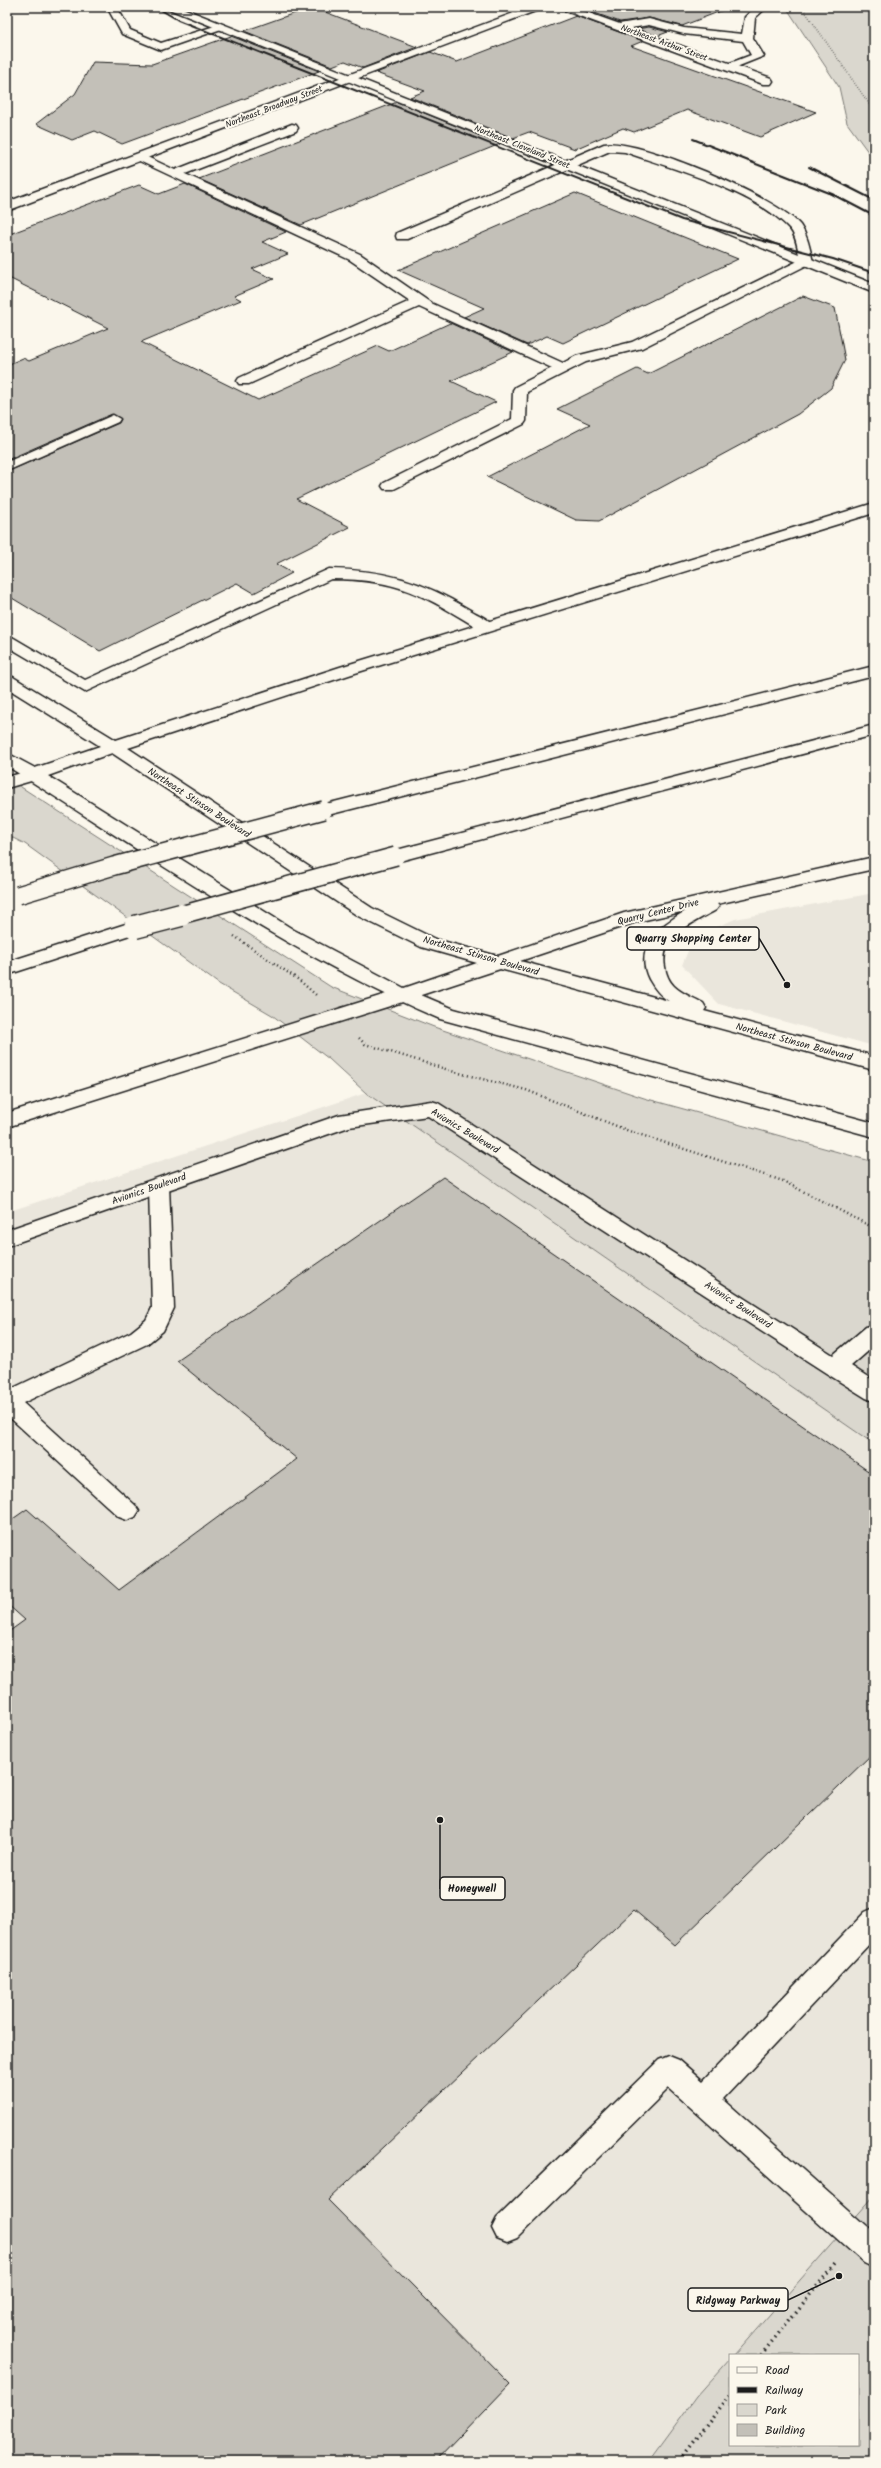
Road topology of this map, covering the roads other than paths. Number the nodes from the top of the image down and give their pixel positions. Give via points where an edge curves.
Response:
1 (112, 7) edge
2 (170, 7) edge
3 (540, 7) edge
4 (561, 7) edge
5 (762, 7) edge
6 (221, 27) junction
7 (619, 27) junction
8 (747, 38) junction
9 (729, 67) junction
10 (350, 78) junction
11 (766, 81) dead end
12 (292, 128) dead end
13 (139, 158) junction
14 (568, 166) junction
15 (175, 174) junction
16 (7, 207) edge
17 (402, 236) dead end
18 (807, 262) junction
19 (874, 288) edge
20 (420, 302) junction
21 (563, 368) junction
22 (244, 380) dead end
23 (113, 419) dead end
24 (7, 467) edge
25 (388, 486) dead end
26 (874, 508) edge
27 (487, 627) junction
28 (7, 639) edge
29 (874, 658) edge
30 (874, 671) edge
31 (7, 681) edge
32 (874, 730) edge
33 (608, 737) junction
34 (113, 746) junction
35 (7, 758) edge
36 (32, 775) junction
37 (7, 783) edge
38 (874, 863) edge
39 (730, 894) junction
40 (12, 896) edge
41 (497, 963) junction
42 (7, 969) edge
43 (402, 995) junction
44 (722, 1023) junction
45 (874, 1063) edge
46 (7, 1120) edge
47 (874, 1130) edge
48 (159, 1186) junction
49 (7, 1238) edge
50 (874, 1334) edge
51 (834, 1367) junction
52 (874, 1392) edge
53 (7, 1402) edge
54 (127, 1511) dead end
55 (874, 1920) edge
56 (704, 2100) junction
57 (507, 2228) dead end
58 (866, 2246) edge

1 - 6 lane via 126,32 161,47
2 - 6 main road, Northeast Cleveland Street
3 - 10 main road, Northeast Broadway Street
4 - 7 main road, Northeast Arthur Street
5 - 8 lane via 750,17
6 - 10 main road, Northeast Cleveland Street
7 - 8 lane via 650,22 684,31
7 - 9 main road, Northeast Arthur Street
8 - 9 lane via 758,56
9 - 11 main road, Northeast Arthur Street
10 - 13 main road, Northeast Broadway Street
10 - 14 main road, Northeast Cleveland Street
12 - 15 lane
13 - 15 lane
13 - 16 main road, Northeast Broadway Street
14 - 17 lane
14 - 18 main road, Northeast Cleveland Street
14 - 18 lane via 601,149 627,148 739,191 767,205 795,228
15 - 20 lane via 355,257
18 - 19 main road, Northeast Cleveland Street
18 - 21 lane via 637,345 580,359
20 - 21 lane
20 - 22 lane
21 - 25 lane via 520,390 519,421
23 - 24 lane
26 - 27 main road
27 - 28 lane via 440,599 408,584 361,574 329,574 85,687
27 - 34 main road
29 - 33 main road
30 - 33 main road
31 - 34 main road, Northeast Stinson Boulevard
32 - 42 main road, bridge via 135,927
33 - 40 main road, bridge via 114,866
34 - 36 main road
34 - 41 main road, Northeast Stinson Boulevard via 365,912 428,942
35 - 36 main road
36 - 37 main road
36 - 43 main road via 287,934
38 - 39 main road, Quarry Center Drive
39 - 41 main road, Quarry Center Drive via 631,917
39 - 44 main road via 666,933 655,950 654,964 657,974 669,992
41 - 43 main road, Quarry Center Drive
41 - 44 main road, Northeast Stinson Boulevard
43 - 46 main road, Quarry Center Drive
43 - 47 main road via 447,1014
44 - 45 main road, Northeast Stinson Boulevard
48 - 49 main road, Avionics Boulevard
48 - 51 main road, Avionics Boulevard via 346,1120 431,1108
48 - 53 lane via 163,1308 155,1325 139,1338
50 - 51 main road
51 - 52 main road, Avionics Boulevard
53 - 54 lane
55 - 56 lane
56 - 57 lane via 669,2069
56 - 58 lane

